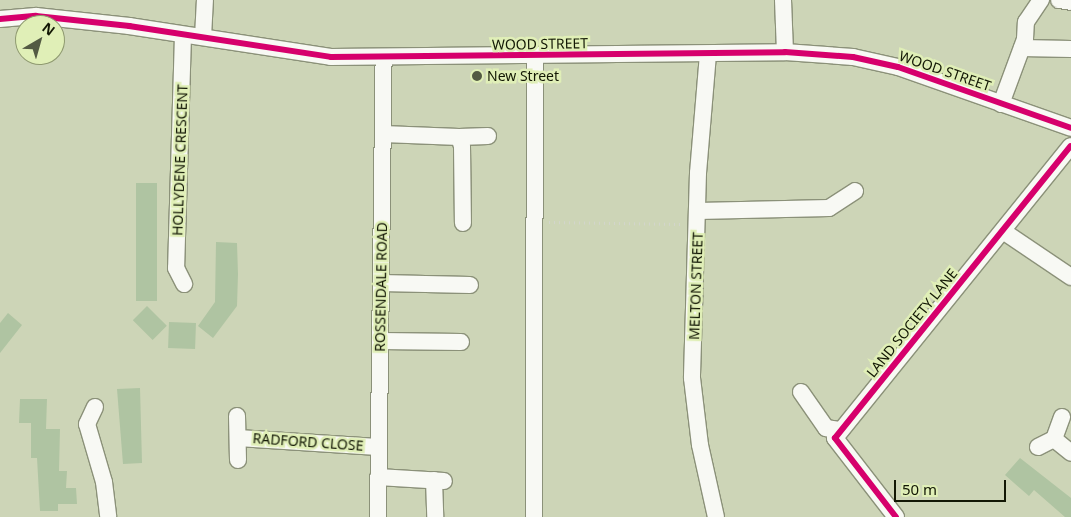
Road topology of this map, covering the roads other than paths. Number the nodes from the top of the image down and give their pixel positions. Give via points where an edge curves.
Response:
1 (204, 0) edge
2 (783, 0) edge
3 (1041, 0) edge
4 (1060, 0) edge
5 (1071, 2) edge
6 (0, 19) edge
7 (183, 35) junction
8 (203, 37) junction
9 (1022, 48) junction
10 (1071, 50) edge
11 (785, 52) junction
12 (708, 54) junction
13 (535, 56) junction
14 (384, 58) junction
15 (1001, 104) junction
16 (1071, 128) edge
17 (383, 134) junction
18 (488, 136) dead end
19 (459, 137) junction
20 (1071, 146) edge
21 (856, 192) dead end
22 (698, 217) junction
23 (464, 223) dead end
24 (1003, 231) junction
25 (1071, 277) edge
26 (381, 283) junction
27 (184, 284) dead end
28 (470, 285) dead end
29 (381, 341) junction
30 (461, 342) dead end
31 (801, 392) dead end
32 (95, 407) dead end
33 (238, 416) dead end
34 (1062, 417) dead end
35 (841, 430) junction
36 (238, 438) junction
37 (1054, 439) junction
38 (378, 447) junction
39 (1038, 447) dead end
40 (1071, 453) edge
41 (238, 460) dead end
42 (378, 478) junction
43 (108, 517) edge
44 (378, 517) edge
45 (435, 517) edge
46 (534, 517) edge
47 (716, 517) edge
48 (896, 517) edge

1 - 8 street
2 - 11 street
3 - 9 street via 1026,22
4 - 5 street
6 - 7 street, WOOD STREET via 36,16
7 - 8 street, WOOD STREET
7 - 27 street, HOLLYDENE CRESCENT via 176,268
8 - 14 street, WOOD STREET via 331,56
9 - 10 street
9 - 15 street
11 - 12 street, WOOD STREET
11 - 15 street, WOOD STREET via 853,57 898,67
12 - 13 street, WOOD STREET
12 - 22 street, MELTON STREET
13 - 14 street, WOOD STREET
13 - 46 street
14 - 17 street, ROSSENDALE ROAD
15 - 16 street, WOOD STREET
17 - 19 street
17 - 26 street, ROSSENDALE ROAD
18 - 19 street
19 - 23 street
20 - 24 street, LAND SOCIETY LANE
21 - 22 street via 829,208
22 - 47 street, MELTON STREET via 692,378 700,445
24 - 25 street
24 - 35 street, LAND SOCIETY LANE
26 - 28 street
26 - 29 street, ROSSENDALE ROAD
29 - 30 street
29 - 38 street, ROSSENDALE ROAD
31 - 35 street via 826,428
32 - 43 street via 87,424 104,482
33 - 36 street, RADFORD CLOSE
34 - 37 street
35 - 48 street via 835,438 850,462
36 - 38 street, RADFORD CLOSE
36 - 41 street, RADFORD CLOSE
37 - 39 street
37 - 40 street
38 - 42 street, ROSSENDALE ROAD
42 - 44 street, ROSSENDALE ROAD
42 - 45 street via 439,481

